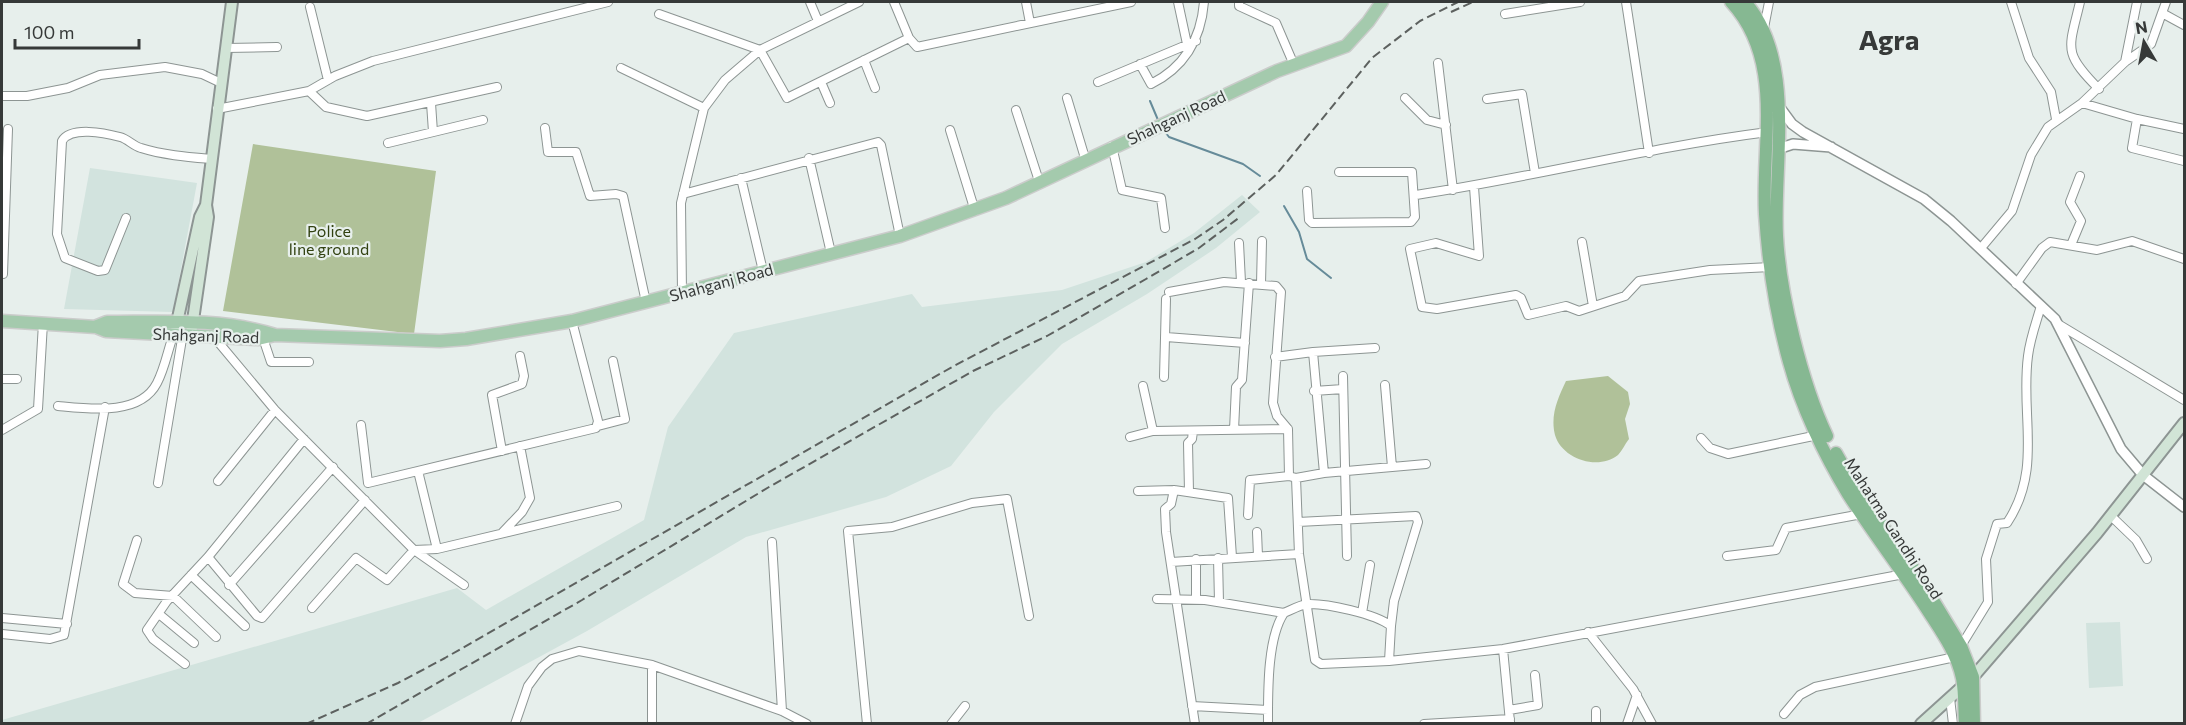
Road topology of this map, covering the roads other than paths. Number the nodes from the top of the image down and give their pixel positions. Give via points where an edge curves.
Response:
1 (232, 2) edge
2 (608, 2) edge
3 (810, 2) edge
4 (859, 2) edge
5 (894, 2) edge
6 (1026, 2) edge
7 (1131, 2) edge
8 (1178, 2) edge
9 (1204, 2) edge
10 (1239, 2) edge
11 (1382, 2) edge
12 (1581, 2) edge
13 (1626, 2) edge
14 (1731, 2) edge
15 (1745, 2) edge
16 (1769, 2) edge
17 (2011, 2) edge
18 (2080, 2) edge
19 (2137, 2) edge
20 (2166, 2) edge
21 (310, 7) dead end
22 (2162, 13) junction
23 (659, 14) dead end
24 (1505, 14) dead end
25 (818, 21) junction
26 (1030, 23) junction
27 (2184, 25) edge
28 (1764, 28) junction
29 (909, 38) junction
30 (1196, 41) junction
31 (1187, 44) junction
32 (278, 47) dead end
33 (226, 48) junction
34 (760, 50) junction
35 (864, 60) junction
36 (1438, 63) dead end
37 (2125, 63) junction
38 (1140, 64) junction
39 (1294, 65) junction
40 (621, 68) dead end
41 (328, 80) junction
42 (821, 82) junction
43 (1098, 82) dead end
44 (221, 83) junction
45 (497, 87) dead end
46 (875, 88) dead end
47 (2099, 89) junction
48 (309, 91) junction
49 (2, 96) edge
50 (1067, 98) dead end
51 (1405, 98) dead end
52 (1487, 99) dead end
53 (431, 103) junction
54 (831, 103) dead end
55 (2082, 103) junction
56 (1777, 104) junction
57 (704, 108) junction
58 (217, 109) junction
59 (1016, 110) dead end
60 (2056, 119) junction
61 (2137, 119) junction
62 (483, 120) dead end
63 (1446, 125) junction
64 (545, 128) dead end
65 (8, 129) dead end
66 (2184, 129) edge
67 (950, 130) dead end
68 (1773, 131) junction
69 (434, 132) junction
70 (388, 143) dead end
71 (1112, 147) junction
72 (1831, 147) junction
73 (1778, 149) junction
74 (1649, 153) junction
75 (809, 158) junction
76 (1085, 158) junction
77 (211, 159) junction
78 (2184, 162) edge
79 (1339, 172) dead end
80 (1535, 173) junction
81 (2080, 176) dead end
82 (741, 178) junction
83 (1039, 182) junction
84 (1474, 187) junction
85 (1453, 190) junction
86 (1307, 191) dead end
87 (683, 194) junction
88 (1416, 195) junction
89 (4, 198) edge
90 (975, 211) junction
91 (126, 218) dead end
92 (1165, 228) dead end
93 (900, 236) junction
94 (1262, 241) dead end
95 (1582, 242) dead end
96 (1239, 243) dead end
97 (2071, 245) junction
98 (1981, 248) junction
99 (831, 253) junction
100 (2184, 259) edge
101 (1771, 267) junction
102 (763, 270) junction
103 (3, 274) dead end
104 (1245, 282) junction
105 (1261, 284) junction
106 (2016, 284) junction
107 (682, 292) junction
108 (646, 302) junction
109 (1593, 306) junction
110 (2041, 306) junction
111 (2, 321) edge
112 (572, 321) junction
113 (43, 323) junction
114 (2058, 324) junction
115 (182, 330) junction
116 (213, 336) junction
117 (269, 337) junction
118 (1166, 337) junction
119 (1245, 343) junction
120 (1375, 348) dead end
121 (1313, 352) junction
122 (520, 356) dead end
123 (1275, 357) junction
124 (613, 361) dead end
125 (309, 362) dead end
126 (1343, 376) dead end
127 (1164, 377) dead end
128 (2, 379) edge
129 (17, 379) dead end
130 (1385, 385) dead end
131 (1143, 386) dead end
132 (1343, 389) junction
133 (1314, 390) junction
134 (2184, 400) edge
135 (58, 406) dead end
136 (105, 407) junction
137 (276, 410) junction
138 (2184, 424) edge
139 (361, 425) dead end
140 (598, 426) junction
141 (1288, 429) junction
142 (2, 430) edge
143 (1234, 430) junction
144 (1153, 431) junction
145 (1193, 431) junction
146 (1818, 435) junction
147 (1130, 437) dead end
148 (1701, 438) dead end
149 (304, 439) junction
150 (520, 447) junction
151 (502, 451) junction
152 (1426, 464) dead end
153 (333, 467) junction
154 (1392, 467) junction
155 (418, 471) junction
156 (1345, 471) junction
157 (1324, 472) junction
158 (2143, 475) junction
159 (1293, 477) junction
160 (218, 481) dead end
161 (158, 483) dead end
162 (1174, 490) junction
163 (1138, 491) dead end
164 (1189, 492) junction
165 (365, 500) junction
166 (617, 506) dead end
167 (2184, 507) edge
168 (1862, 514) junction
169 (1248, 515) dead end
170 (2111, 516) junction
171 (1347, 519) junction
172 (1298, 522) junction
173 (1257, 532) dead end
174 (501, 534) junction
175 (137, 540) dead end
176 (772, 542) dead end
177 (437, 549) junction
178 (414, 550) junction
179 (1299, 554) junction
180 (1347, 555) dead end
181 (1258, 556) junction
182 (1726, 556) dead end
183 (208, 557) junction
184 (1232, 557) junction
185 (1218, 558) junction
186 (1196, 559) junction
187 (2147, 559) dead end
188 (1171, 561) junction
189 (1370, 565) dead end
190 (1904, 574) junction
191 (191, 575) junction
192 (230, 585) junction
193 (464, 585) dead end
194 (172, 596) junction
195 (1157, 598) dead end
196 (1175, 598) junction
197 (1196, 600) junction
198 (1219, 602) junction
199 (1306, 604) junction
200 (312, 608) dead end
201 (1284, 613) junction
202 (1362, 613) junction
203 (159, 614) junction
204 (1029, 616) dead end
205 (2, 618) edge
206 (68, 624) junction
207 (245, 626) dead end
208 (1391, 626) junction
209 (1588, 632) junction
210 (2, 634) edge
211 (216, 637) dead end
212 (194, 643) dead end
213 (1503, 649) junction
214 (1958, 652) junction
215 (1389, 661) junction
216 (185, 664) dead end
217 (652, 665) junction
218 (1535, 675) dead end
219 (1972, 677) junction
220 (1963, 686) junction
221 (1636, 695) junction
222 (1950, 698) junction
223 (965, 706) dead end
224 (1192, 706) junction
225 (1268, 710) junction
226 (1509, 710) junction
227 (782, 711) junction
228 (1596, 711) dead end
229 (1784, 714) dead end
230 (1510, 721) edge
231 (515, 723) edge
232 (652, 723) edge
233 (807, 723) edge
234 (867, 723) edge
235 (951, 723) edge
236 (1195, 723) edge
237 (1268, 723) edge
238 (1424, 723) edge
239 (1596, 723) edge
240 (1627, 723) edge
241 (1652, 723) edge
242 (1921, 723) edge
243 (1953, 723) edge
244 (1965, 723) edge
245 (1974, 723) edge

1 - 33 main road
2 - 41 street via 416,49
3 - 25 street
4 - 25 street
5 - 29 street
6 - 26 street
7 - 26 street
8 - 31 street
9 - 30 street
10 - 39 street via 1239,6 1276,23
11 - 39 main road, Shahganj Road via 1346,46
12 - 24 street
13 - 74 street
14 - 68 highway, Mahatma Gandhi Road via 1755,37 1761,54
15 - 28 highway, Mahatma Gandhi Road
16 - 28 street
17 - 60 street via 2029,58 2051,92
18 - 47 street via 2070,50 2078,69
19 - 37 street
20 - 22 street
21 - 41 street
22 - 27 street
22 - 37 street via 2151,44
23 - 34 street
25 - 34 street
26 - 29 street via 918,47
28 - 56 highway, Mahatma Gandhi Road via 1776,75
29 - 35 street
30 - 31 street
30 - 38 street via 1176,69 1152,83
31 - 38 street
32 - 33 street
33 - 44 main road
34 - 42 street via 785,98
34 - 57 street via 725,81
35 - 42 street
35 - 46 street
36 - 63 street
37 - 47 street
38 - 43 street
39 - 71 main road, Shahganj Road
40 - 57 street
41 - 48 street
42 - 54 street
44 - 49 street via 202,74 165,67 100,75 68,88 27,96
44 - 58 main road
45 - 53 street
47 - 55 street
48 - 53 street via 326,107 368,116
48 - 58 street
50 - 76 street
51 - 63 street via 1427,120
52 - 80 street via 1522,94
53 - 69 street
55 - 60 street
55 - 61 street
56 - 68 highway, Mahatma Gandhi Road
56 - 72 street via 1792,124
57 - 87 street
58 - 77 main road
59 - 83 street
60 - 98 street via 2031,155 2012,211
61 - 66 street
61 - 78 street via 2132,148
62 - 69 street
63 - 85 street
64 - 108 street via 548,152 576,152 590,196 623,196
65 - 89 street
67 - 90 street
68 - 73 highway, Mahatma Gandhi Road
68 - 74 street
68 - 101 highway, Mahatma Gandhi Road via 1765,214
69 - 70 street
71 - 76 main road, Shahganj Road
71 - 92 street via 1122,190 1161,198
72 - 73 street via 1794,144
72 - 98 street via 1918,195
73 - 214 highway, Mahatma Gandhi Road via 1779,266 1810,393 1825,434 1858,492 1916,572
74 - 80 street
75 - 82 street
75 - 93 street via 880,143
75 - 99 street
76 - 83 main road, Shahganj Road
77 - 91 street via 141,148 121,137 72,132 65,136 57,234 65,258 105,270
77 - 115 main road
79 - 88 street via 1412,172
80 - 84 street
81 - 97 street via 2070,200 2081,221
82 - 87 street
82 - 102 street
83 - 90 main road, Shahganj Road
84 - 85 street
84 - 109 street via 1479,256 1436,243 1410,249 1422,307 1437,309 1516,295 1521,297 1528,315 1566,306 1579,311
85 - 88 street
86 - 88 street via 1309,220 1314,224 1411,222
87 - 107 street
89 - 103 street
90 - 93 main road, Shahganj Road
93 - 99 main road, Shahganj Road
94 - 105 street
95 - 109 street
96 - 104 street
97 - 100 street via 2097,250 2132,242
97 - 106 street via 2046,244
98 - 106 street
99 - 102 main road, Shahganj Road
101 - 109 street via 1710,270 1639,282 1625,297
101 - 146 highway, Mahatma Gandhi Road via 1791,368
102 - 107 main road, Shahganj Road
104 - 105 street
104 - 118 street via 1167,295
104 - 119 street
105 - 123 street via 1276,286 1281,292
106 - 110 street
107 - 108 main road, Shahganj Road
108 - 112 main road, Shahganj Road
110 - 114 street
110 - 214 street via 2028,356 2028,465 2017,507 2007,523 1997,524 1991,539 1986,559 1987,606
111 - 113 main road
112 - 117 main road, Shahganj Road via 440,341
112 - 140 street
113 - 115 main road via 96,327 107,322
113 - 142 street via 38,410
114 - 134 street
114 - 158 street via 2115,440
115 - 116 main road, Shahganj Road
115 - 117 main road via 258,330
115 - 136 street via 158,381 142,401
115 - 161 street
116 - 117 main road, Shahganj Road
116 - 137 street
117 - 125 street via 271,362
118 - 119 street
118 - 127 street
119 - 143 street via 1242,380 1236,387
120 - 121 street
121 - 123 street
121 - 133 street
122 - 151 street via 522,384 492,395
123 - 141 street via 1274,409
124 - 140 street via 625,419
126 - 132 street
128 - 129 street
130 - 154 street
131 - 144 street
132 - 133 street
132 - 156 street
133 - 157 street
135 - 136 street
136 - 206 street
137 - 149 street
137 - 160 street
138 - 158 main road
139 - 155 street via 368,483
140 - 150 street
141 - 143 street
141 - 159 street
143 - 145 street
144 - 145 street
144 - 147 street
145 - 164 street via 1188,443
146 - 148 street via 1728,454 1710,448
146 - 168 highway, Mahatma Gandhi Road
149 - 153 street
149 - 183 street
150 - 151 street
150 - 174 street via 530,498 522,513
151 - 155 street
152 - 154 street
153 - 165 street
153 - 192 street
154 - 156 street
155 - 177 street
156 - 157 street
156 - 171 street
157 - 159 street
158 - 167 street
158 - 170 main road
159 - 169 street via 1250,480
159 - 172 street
162 - 163 street
162 - 164 street
162 - 188 street via 1171,504 1165,509
164 - 184 street via 1230,500
165 - 178 street
165 - 192 street via 266,616 257,616
166 - 174 street
168 - 182 street via 1784,529 1776,550
168 - 190 highway, Mahatma Gandhi Road
170 - 187 street via 2136,540
170 - 219 main road
171 - 172 street
171 - 180 street
171 - 208 street via 1413,515 1417,518
172 - 179 street
173 - 181 street
174 - 177 street
175 - 194 street via 123,584 135,593
176 - 227 street
177 - 178 street
178 - 193 street
178 - 200 street via 387,580 356,558
179 - 181 street
179 - 199 street
181 - 184 street
183 - 191 street
183 - 192 street
184 - 185 street
185 - 186 street
185 - 198 street
186 - 188 street
186 - 197 street
188 - 196 street
189 - 202 street
190 - 209 street
190 - 214 highway, Mahatma Gandhi Road
191 - 194 street
191 - 207 street
194 - 203 street
194 - 211 street
195 - 196 street
196 - 197 street
196 - 224 street
197 - 198 street
198 - 201 street
199 - 201 street
199 - 202 street
199 - 215 street via 1316,662
201 - 225 street via 1276,627 1273,645
202 - 208 street
203 - 212 street
203 - 216 street via 147,630 149,635
204 - 234 street via 1007,499 972,503 892,527 848,531
205 - 206 street
206 - 210 street via 59,638
208 - 215 street
209 - 213 street
209 - 221 street
213 - 215 street
213 - 226 street
214 - 219 highway, Mahatma Gandhi Road
214 - 220 highway, Mahatma Gandhi Road
214 - 229 street via 1809,689
217 - 227 street
217 - 231 street via 579,651 552,659 530,681
217 - 232 street
218 - 226 street via 1538,705
219 - 220 main road
219 - 245 highway, Mahatma Gandhi Road
220 - 222 main road
220 - 244 highway, Mahatma Gandhi Road
221 - 240 street
221 - 241 street
222 - 242 main road
222 - 243 street
223 - 235 street
224 - 225 street
224 - 236 street
225 - 237 street
226 - 230 street
227 - 233 street
228 - 239 street
230 - 238 street

